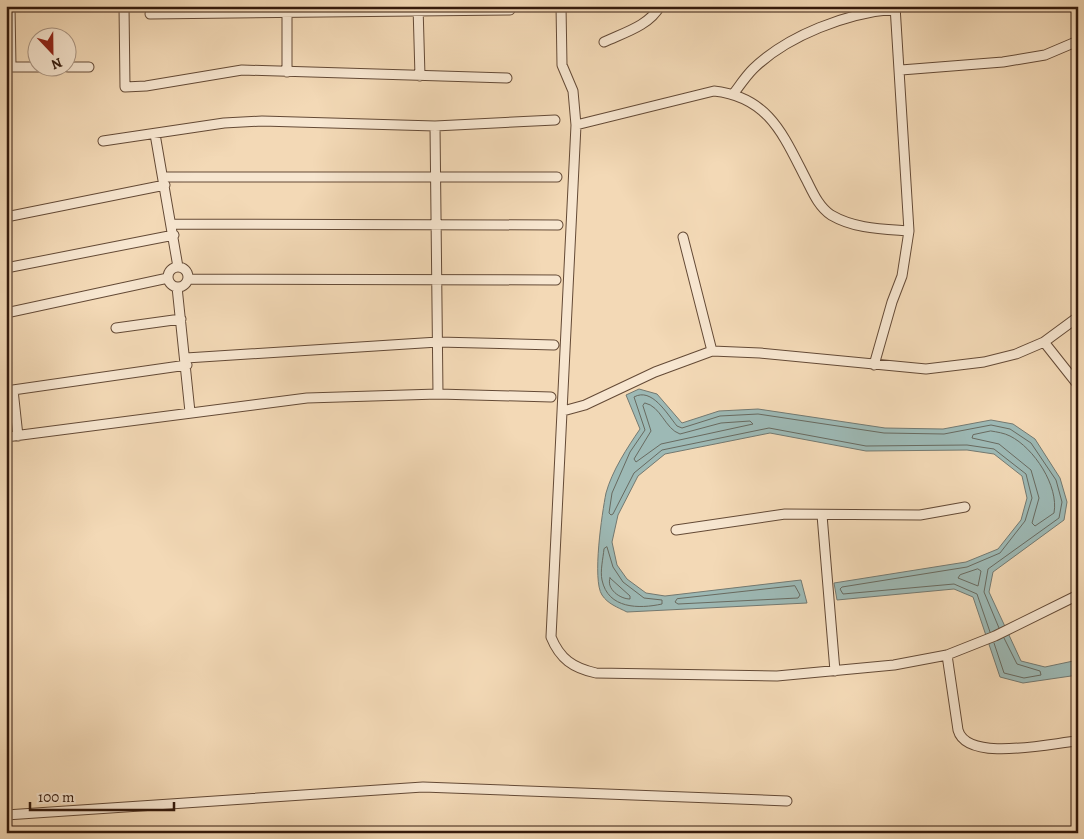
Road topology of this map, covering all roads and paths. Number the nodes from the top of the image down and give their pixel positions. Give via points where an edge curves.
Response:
1 (10, 6) edge
2 (124, 6) edge
3 (561, 6) edge
4 (660, 6) edge
5 (418, 8) edge
6 (895, 8) edge
7 (287, 9) edge
8 (510, 10) dead end
9 (150, 14) dead end
10 (1078, 41) edge
11 (604, 42) dead end
12 (8, 67) edge
13 (28, 67) edge
14 (78, 67) edge
15 (89, 67) dead end
16 (900, 70) junction
17 (287, 72) junction
18 (420, 76) junction
19 (507, 78) dead end
20 (734, 93) junction
21 (555, 120) dead end
22 (576, 125) junction
23 (435, 126) junction
24 (155, 134) junction
25 (103, 141) dead end
26 (436, 175) junction
27 (557, 177) dead end
28 (164, 181) junction
29 (6, 217) edge
30 (172, 224) junction
31 (435, 225) junction
32 (558, 225) dead end
33 (909, 231) junction
34 (174, 235) junction
35 (683, 237) dead end
36 (178, 267) junction
37 (6, 268) edge
38 (168, 278) junction
39 (188, 279) junction
40 (436, 280) junction
41 (556, 280) dead end
42 (177, 287) junction
43 (6, 313) edge
44 (1078, 317) edge
45 (181, 319) junction
46 (116, 328) dead end
47 (438, 342) junction
48 (1044, 342) junction
49 (554, 345) dead end
50 (712, 350) junction
51 (186, 362) junction
52 (874, 365) junction
53 (1078, 385) edge
54 (10, 390) edge
55 (438, 394) junction
56 (551, 397) dead end
57 (563, 411) junction
58 (190, 412) junction
59 (18, 436) junction
60 (6, 437) edge
61 (964, 507) dead end
62 (822, 514) junction
63 (676, 530) dead end
64 (1078, 595) edge
65 (947, 655) junction
66 (835, 671) junction
67 (1078, 740) edge
68 (787, 801) dead end
69 (6, 815) edge

1 - 12 street
2 - 17 street via 125,87 242,70
3 - 22 street via 562,65 573,91
4 - 11 street via 656,14 640,26
5 - 7 street
5 - 8 street
5 - 18 street
6 - 16 street
6 - 20 street via 845,17 781,47 753,69
7 - 9 street
7 - 17 street
10 - 16 street via 1045,55 1003,62
12 - 13 street
14 - 15 street
16 - 33 street
17 - 18 street
18 - 19 street
20 - 22 street via 714,91
20 - 33 street via 763,110 782,134 816,200 830,214 856,226
21 - 23 street
22 - 57 street
23 - 24 street via 224,123
23 - 26 street
24 - 25 street
24 - 28 street
26 - 27 street
26 - 28 street
26 - 31 street
28 - 29 street
28 - 30 street
30 - 31 street
30 - 34 street
31 - 32 street
31 - 40 street
33 - 52 street via 902,276
34 - 36 street
34 - 37 street
35 - 50 street
36 - 38 street via 172,269
36 - 39 street via 187,272
38 - 42 street
38 - 43 street
39 - 40 street
39 - 42 street
40 - 41 street
40 - 47 street
42 - 45 street
44 - 48 street
45 - 46 street
45 - 51 street
47 - 49 street
47 - 51 street
47 - 55 street
48 - 52 street via 1016,354 984,362 926,369
48 - 53 street
50 - 52 street
50 - 57 street via 585,405
51 - 54 street
51 - 58 street
54 - 59 street
55 - 56 street
55 - 58 street via 307,398
57 - 66 street via 551,637 564,660 596,673 777,676
58 - 59 street
59 - 60 street
61 - 62 street via 920,516
62 - 63 street via 785,514
62 - 66 street
64 - 65 street via 1013,628
65 - 66 street
65 - 67 street via 958,730 966,743 992,750
68 - 69 street via 429,787

